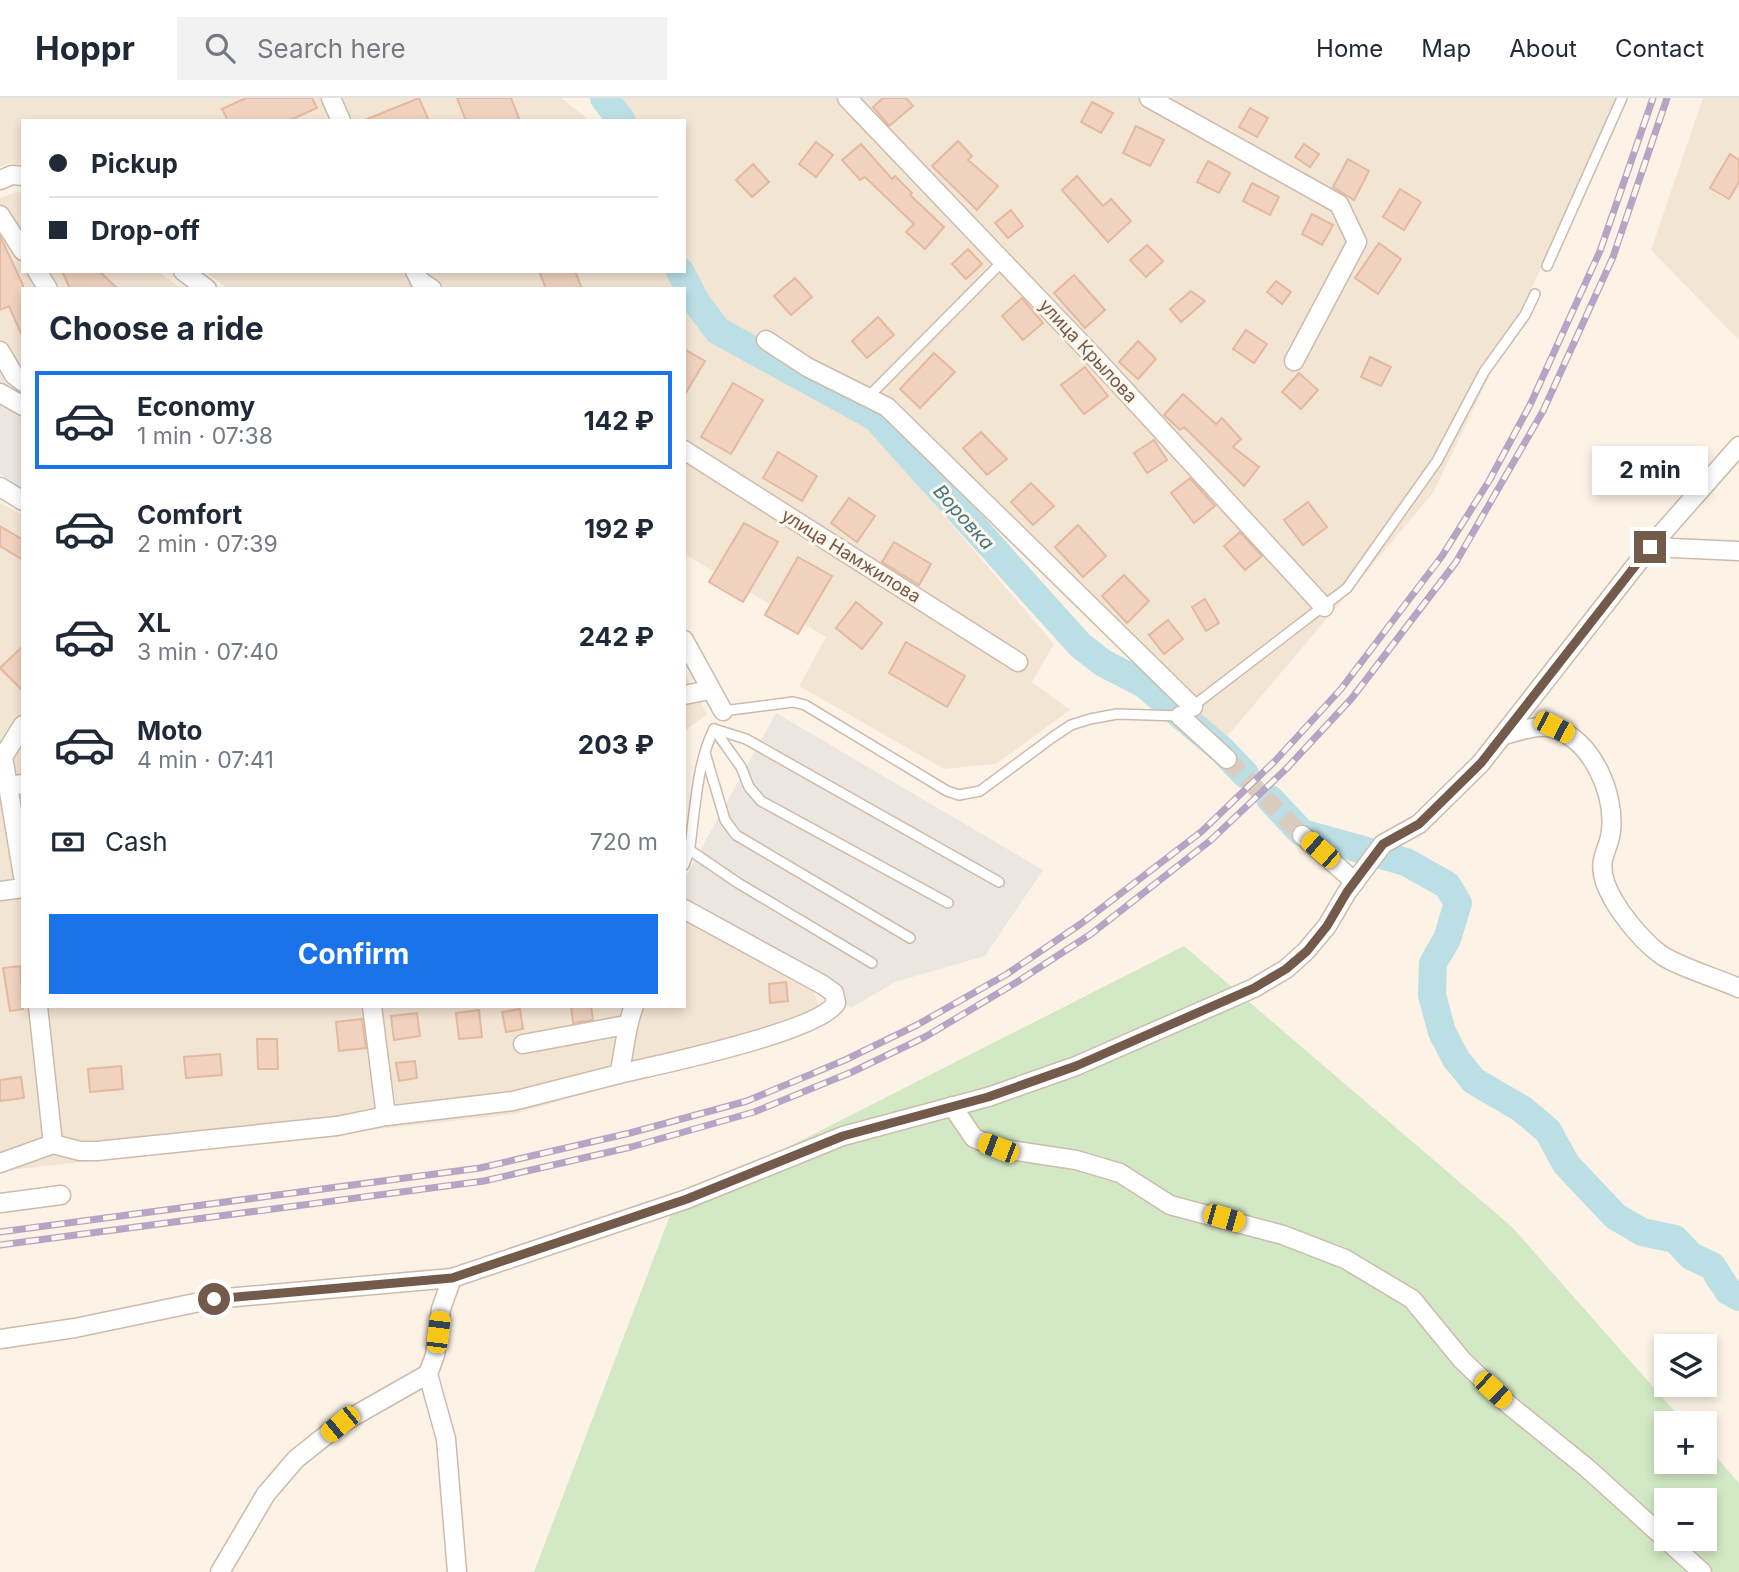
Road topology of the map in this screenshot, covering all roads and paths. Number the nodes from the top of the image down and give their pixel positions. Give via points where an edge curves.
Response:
1 (331, 98) edge
2 (847, 98) edge
3 (1149, 98) edge
4 (1622, 98) edge
5 (340, 119) edge
6 (21, 176) edge
7 (0, 180) edge
8 (0, 215) edge
9 (21, 248) edge
10 (1003, 261) junction
11 (1547, 266) dead end
12 (189, 273) edge
13 (416, 273) edge
14 (205, 287) edge
15 (429, 287) edge
16 (1535, 294) dead end
17 (766, 340) dead end
18 (0, 351) edge
19 (1294, 361) dead end
20 (21, 380) edge
21 (0, 393) edge
22 (868, 397) junction
23 (21, 405) edge
24 (1739, 446) edge
25 (686, 451) edge
26 (0, 487) edge
27 (21, 500) edge
28 (1650, 547) junction
29 (1739, 551) edge
30 (1324, 607) junction
31 (686, 644) edge
32 (1018, 662) dead end
33 (710, 690) junction
34 (686, 695) edge
35 (1189, 710) junction
36 (723, 711) joint
37 (21, 728) edge
38 (714, 729) junction
39 (1504, 735) junction
40 (705, 753) junction
41 (1227, 759) tunnel mouth
42 (10, 785) edge
43 (1302, 835) tunnel mouth
44 (691, 851) junction
45 (686, 861) edge
46 (21, 862) edge
47 (999, 881) dead end
48 (1355, 882) junction
49 (21, 888) edge
50 (0, 891) edge
51 (948, 903) dead end
52 (686, 910) edge
53 (910, 937) dead end
54 (872, 963) dead end
55 (1739, 988) edge
56 (38, 1008) edge
57 (372, 1008) edge
58 (633, 1008) edge
59 (626, 1026) junction
60 (523, 1044) dead end
61 (619, 1074) junction
62 (952, 1106) junction
63 (386, 1116) junction
64 (53, 1144) junction
65 (0, 1163) edge
66 (61, 1195) dead end
67 (0, 1203) edge
68 (452, 1278) junction
69 (0, 1339) edge
70 (428, 1374) junction
71 (220, 1572) edge
72 (457, 1572) edge
73 (1702, 1572) edge

1 - 5 street
2 - 10 street, улица Крылова
3 - 19 street via 1339,204 1357,242
4 - 11 lane
6 - 7 street
8 - 9 street
10 - 22 lane
10 - 30 street, улица Крылова
12 - 14 street
13 - 15 street
16 - 30 lane via 1399,518 1347,588
17 - 22 street via 807,367
18 - 20 street
21 - 23 street
22 - 35 street via 887,407
24 - 28 street
25 - 32 street, улица Намжилова
26 - 27 street
28 - 29 street
28 - 39 street
30 - 35 lane
31 - 33 street
33 - 34 street
33 - 36 street
35 - 36 lane via 1118,715 1071,725 980,791 959,795 804,705 793,702
35 - 41 street
37 - 42 street via 3,757
38 - 40 lane
38 - 47 lane via 746,739
38 - 51 lane via 761,801
39 - 48 street via 1419,824 1383,844
39 - 55 street via 1554,727 1584,748 1601,773 1610,803 1611,832 1602,857 1605,881 1618,907 1661,954
40 - 44 lane
40 - 53 lane via 725,820 736,835
42 - 46 street
43 - 48 street
44 - 45 lane
44 - 54 lane
48 - 62 street via 1307,951 1254,988 1076,1066
49 - 50 street
52 - 61 street via 823,985 834,993 836,1003 827,1013 783,1031
56 - 64 street
57 - 63 street
58 - 59 street
59 - 60 street
59 - 61 street
61 - 63 street via 513,1101
62 - 68 street via 843,1136 687,1199
62 - 73 street via 974,1138 998,1148 1076,1160 1120,1173 1170,1205 1283,1235 1345,1259 1412,1299 1462,1360 1509,1405
63 - 64 street via 337,1126 97,1151
64 - 65 street
66 - 67 street
68 - 69 street via 214,1299
68 - 70 street
70 - 71 street via 340,1424 296,1459 266,1494
70 - 72 street via 446,1439

